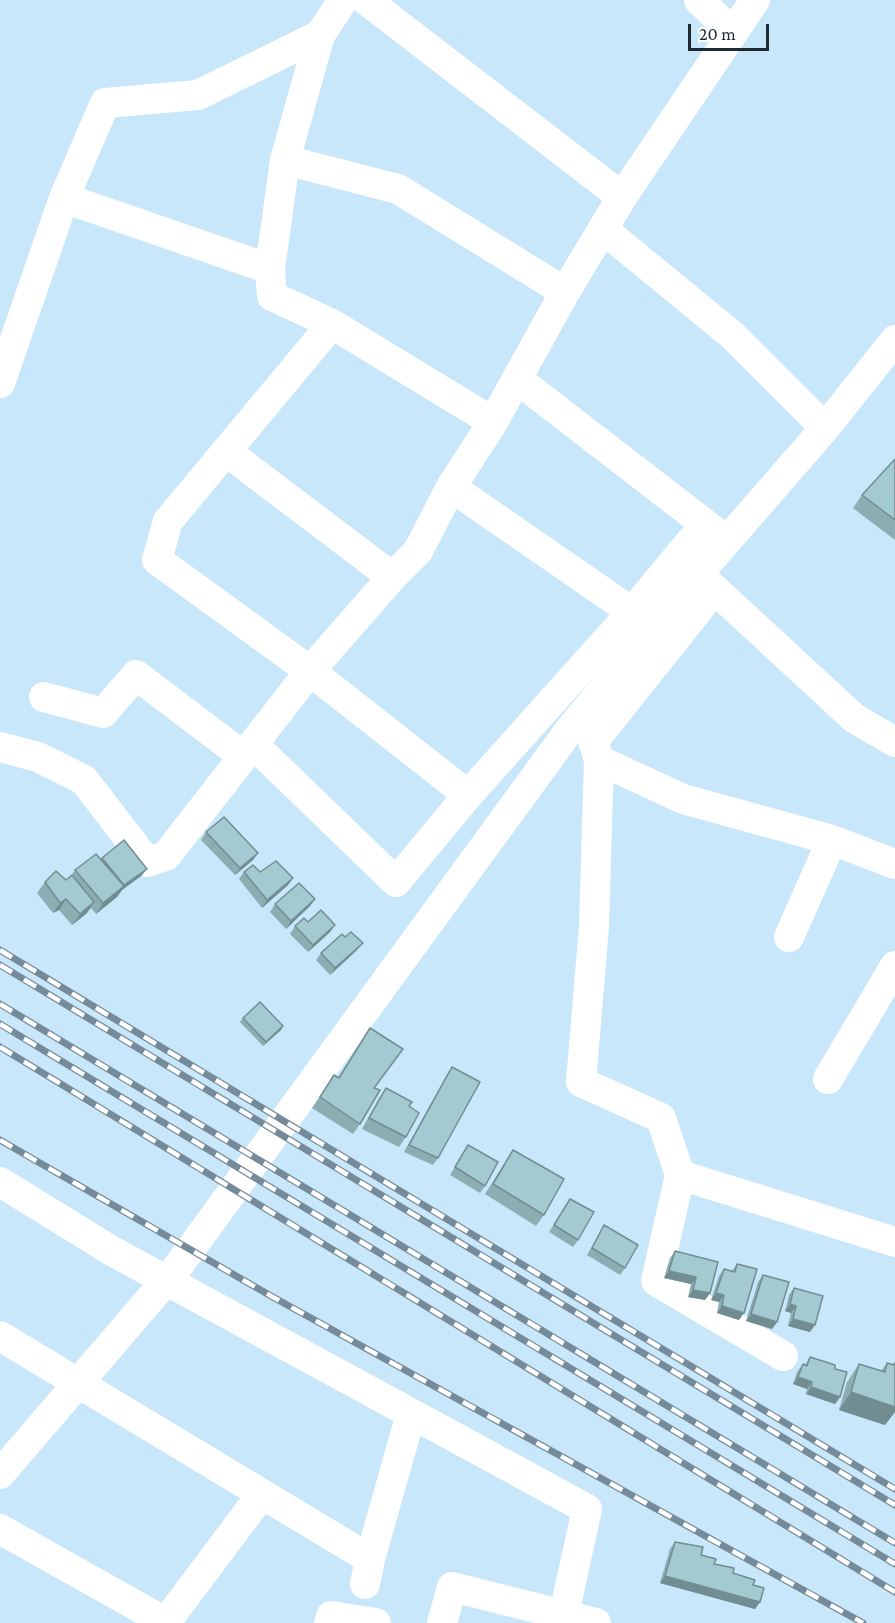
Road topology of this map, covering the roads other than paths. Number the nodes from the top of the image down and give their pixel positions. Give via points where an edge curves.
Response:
1 (343, 0) edge
2 (366, 0) edge
3 (699, 0) edge
4 (756, 0) edge
5 (733, 33) junction
6 (320, 35) junction
7 (285, 160) junction
8 (622, 197) junction
9 (64, 198) junction
10 (604, 230) junction
11 (270, 269) junction
12 (564, 292) junction
13 (332, 324) junction
14 (892, 347) edge
15 (518, 379) junction
16 (0, 383) edge
17 (493, 422) junction
18 (825, 428) junction
19 (227, 452) junction
20 (451, 487) junction
21 (714, 565) junction
22 (392, 577) junction
23 (632, 612) junction
24 (310, 672) junction
25 (44, 697) dead end
26 (585, 739) junction
27 (895, 742) edge
28 (0, 747) edge
29 (248, 750) junction
30 (468, 795) junction
31 (832, 840) junction
32 (895, 864) edge
33 (789, 937) dead end
34 (895, 966) edge
35 (828, 1078) dead end
36 (680, 1175) junction
37 (0, 1182) edge
38 (895, 1242) edge
39 (0, 1336) edge
40 (783, 1356) dead end
41 (411, 1414) junction
42 (0, 1474) edge
43 (262, 1494) junction
44 (0, 1528) edge
45 (563, 1619) edge
46 (167, 1623) edge
47 (329, 1623) edge
48 (376, 1623) edge
49 (442, 1623) edge
50 (596, 1623) edge

1 - 6 street
2 - 8 street
3 - 5 street
4 - 5 street
5 - 8 street
6 - 7 street
6 - 9 street via 198,96 105,103
7 - 11 street
7 - 12 street via 398,189
8 - 10 street
9 - 11 street
9 - 16 street
10 - 12 street
10 - 18 street via 732,334
11 - 13 street via 272,296
12 - 15 street
13 - 17 street
13 - 19 street
14 - 18 street
15 - 17 street
15 - 21 street
17 - 20 street
18 - 21 street
19 - 22 street
19 - 24 street via 168,521 157,560
20 - 22 street via 418,551
20 - 23 street
21 - 23 street via 691,541
21 - 26 street
21 - 27 street via 854,718
22 - 24 street
23 - 30 street
24 - 29 street
24 - 30 street
25 - 29 street via 103,713 136,675
26 - 31 street via 683,799
26 - 36 street via 594,926 581,1082 661,1118
26 - 42 street via 176,1269
28 - 29 street via 38,757 84,780 147,862 166,856
29 - 30 street via 396,882
31 - 32 street
31 - 33 street
34 - 35 street
36 - 38 street
36 - 40 street via 656,1281
37 - 41 street via 112,1251
39 - 43 street
41 - 43 street via 368,1571
41 - 45 street via 587,1509
43 - 46 street
44 - 46 street
45 - 49 street via 452,1587
45 - 50 street
47 - 48 street via 331,1616

